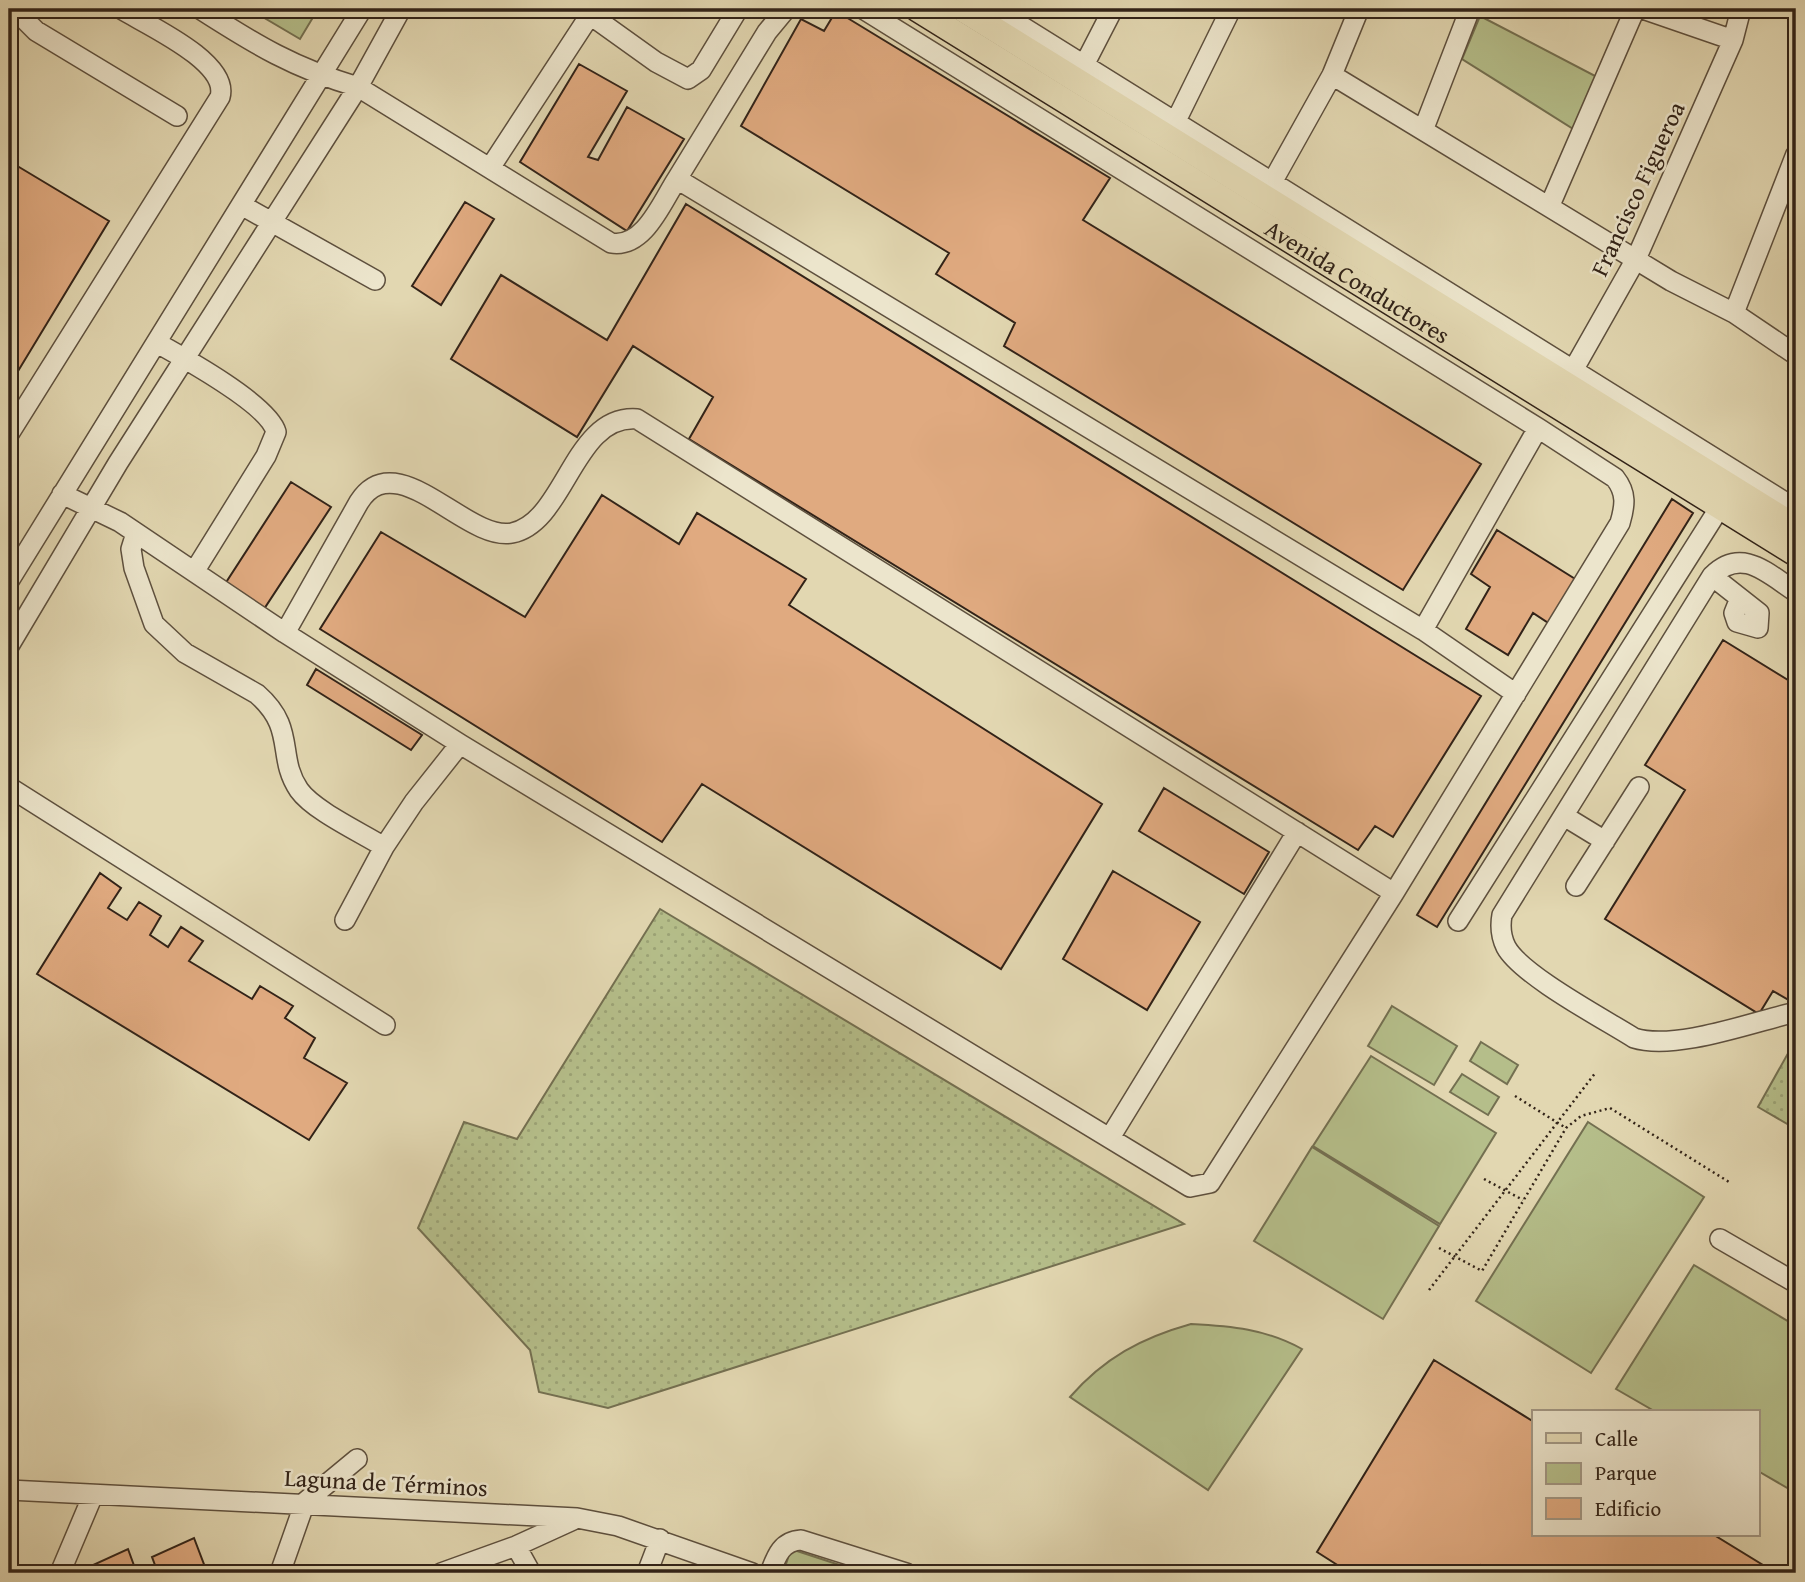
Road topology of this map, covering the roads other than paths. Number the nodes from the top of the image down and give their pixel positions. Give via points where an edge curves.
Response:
1 (14, 9) edge
2 (121, 9) edge
3 (200, 9) edge
4 (362, 9) edge
5 (401, 9) edge
6 (738, 9) edge
7 (786, 9) edge
8 (863, 9) edge
9 (917, 9) edge
10 (961, 9) edge
11 (994, 9) edge
12 (1113, 9) edge
13 (1231, 9) edge
14 (1359, 9) edge
15 (1470, 9) edge
16 (1635, 9) edge
17 (1643, 9) edge
18 (1741, 9) edge
19 (586, 12) edge
20 (1733, 40) junction
21 (1081, 72) junction
22 (1332, 75) junction
23 (322, 77) junction
24 (358, 87) junction
25 (177, 116) dead end
26 (1424, 128) junction
27 (1172, 129) junction
28 (1796, 154) edge
29 (490, 168) junction
30 (677, 179) junction
31 (1268, 191) junction
32 (1550, 205) junction
33 (243, 206) junction
34 (273, 221) junction
35 (1636, 260) junction
36 (375, 280) dead end
37 (1734, 313) junction
38 (157, 343) junction
39 (1796, 355) edge
40 (185, 359) junction
41 (1569, 378) junction
42 (1538, 428) junction
43 (9, 434) edge
44 (89, 449) junction
45 (118, 463) junction
46 (62, 494) junction
47 (1720, 507) junction
48 (93, 509) junction
49 (1796, 509) edge
50 (1796, 527) edge
51 (136, 533) junction
52 (1796, 554) edge
53 (194, 572) junction
54 (1712, 576) junction
55 (9, 580) edge
56 (1796, 592) edge
57 (40, 596) junction
58 (1740, 598) dead end
59 (1423, 630) junction
60 (285, 633) junction
61 (9, 646) edge
62 (1516, 694) junction
63 (460, 744) junction
64 (9, 787) edge
65 (1639, 787) dead end
66 (1564, 816) junction
67 (1297, 832) junction
68 (1605, 841) junction
69 (384, 846) junction
70 (1576, 886) dead end
71 (1394, 892) junction
72 (345, 920) dead end
73 (1458, 920) dead end
74 (1796, 1012) edge
75 (385, 1025) dead end
76 (1111, 1136) junction
77 (1720, 1239) dead end
78 (1796, 1283) edge
79 (357, 1459) dead end
80 (9, 1490) edge
81 (93, 1495) junction
82 (305, 1502) junction
83 (577, 1518) junction
84 (660, 1539) junction
85 (516, 1546) junction
86 (60, 1573) edge
87 (280, 1573) edge
88 (441, 1573) edge
89 (531, 1573) edge
90 (647, 1573) edge
91 (752, 1573) edge
92 (770, 1573) edge
93 (906, 1573) edge

1 - 25 street via 36,31
2 - 43 street via 207,63 223,88 214,112
3 - 23 street via 271,55
4 - 23 street
5 - 24 street
6 - 19 street via 701,70 688,79
7 - 30 street via 767,32
8 - 42 street
9 - 47 main road, Avenida Conductores
10 - 21 main road, Avenida Conductores
11 - 21 street
12 - 21 street
13 - 27 street
14 - 22 street
15 - 26 street
16 - 32 street
17 - 20 street
18 - 20 street, Francisco Figueroa
19 - 29 street
20 - 35 street, Francisco Figueroa
21 - 27 main road, Avenida Conductores
22 - 26 street
22 - 31 street
23 - 24 street
23 - 33 street
24 - 29 street
24 - 34 street
26 - 32 street
27 - 31 main road, Avenida Conductores
28 - 37 street
29 - 30 street via 591,232 621,245 642,231
30 - 59 street
31 - 41 main road, Avenida Conductores
32 - 35 street
33 - 34 street
33 - 38 street
34 - 36 street
34 - 40 street
35 - 37 street
35 - 41 street, Francisco Figueroa
37 - 39 street
38 - 40 street
38 - 44 street
40 - 45 street
40 - 53 street via 266,415 276,432 266,456
41 - 49 street
41 - 50 main road, Avenida Conductores
42 - 59 street
42 - 62 street via 1615,478 1623,487 1624,507 1620,523
44 - 45 street
44 - 46 street
45 - 48 street
46 - 48 street
46 - 55 street
47 - 52 main road, Avenida Conductores
47 - 73 street
48 - 51 street
48 - 57 street
51 - 53 street
51 - 69 street via 131,550 134,568 154,624 173,644 268,703 282,727 293,778 302,794
53 - 60 street
54 - 56 street via 1723,565 1741,562
54 - 58 street
54 - 66 street
55 - 57 street
57 - 61 street
59 - 62 street
60 - 63 street
60 - 67 street via 359,502 372,488 401,484 484,527 511,533 539,516 604,428 637,419
62 - 71 street
63 - 69 street
63 - 76 street
64 - 75 street
65 - 68 street
66 - 68 street
66 - 74 street via 1502,915 1505,946 1526,970 1634,1038 1646,1041 1668,1043
67 - 71 street
67 - 76 street
68 - 70 street
69 - 72 street
71 - 76 street via 1210,1183 1190,1186
77 - 78 street
79 - 82 street
80 - 81 street, Laguna de Términos
81 - 82 street, Laguna de Términos
81 - 86 street
82 - 83 street, Laguna de Términos
82 - 87 street
83 - 84 street, Laguna de Términos
83 - 85 street
84 - 90 street
84 - 91 street, Laguna de Términos
85 - 88 street
85 - 89 street
92 - 93 street via 786,1544 794,1540

